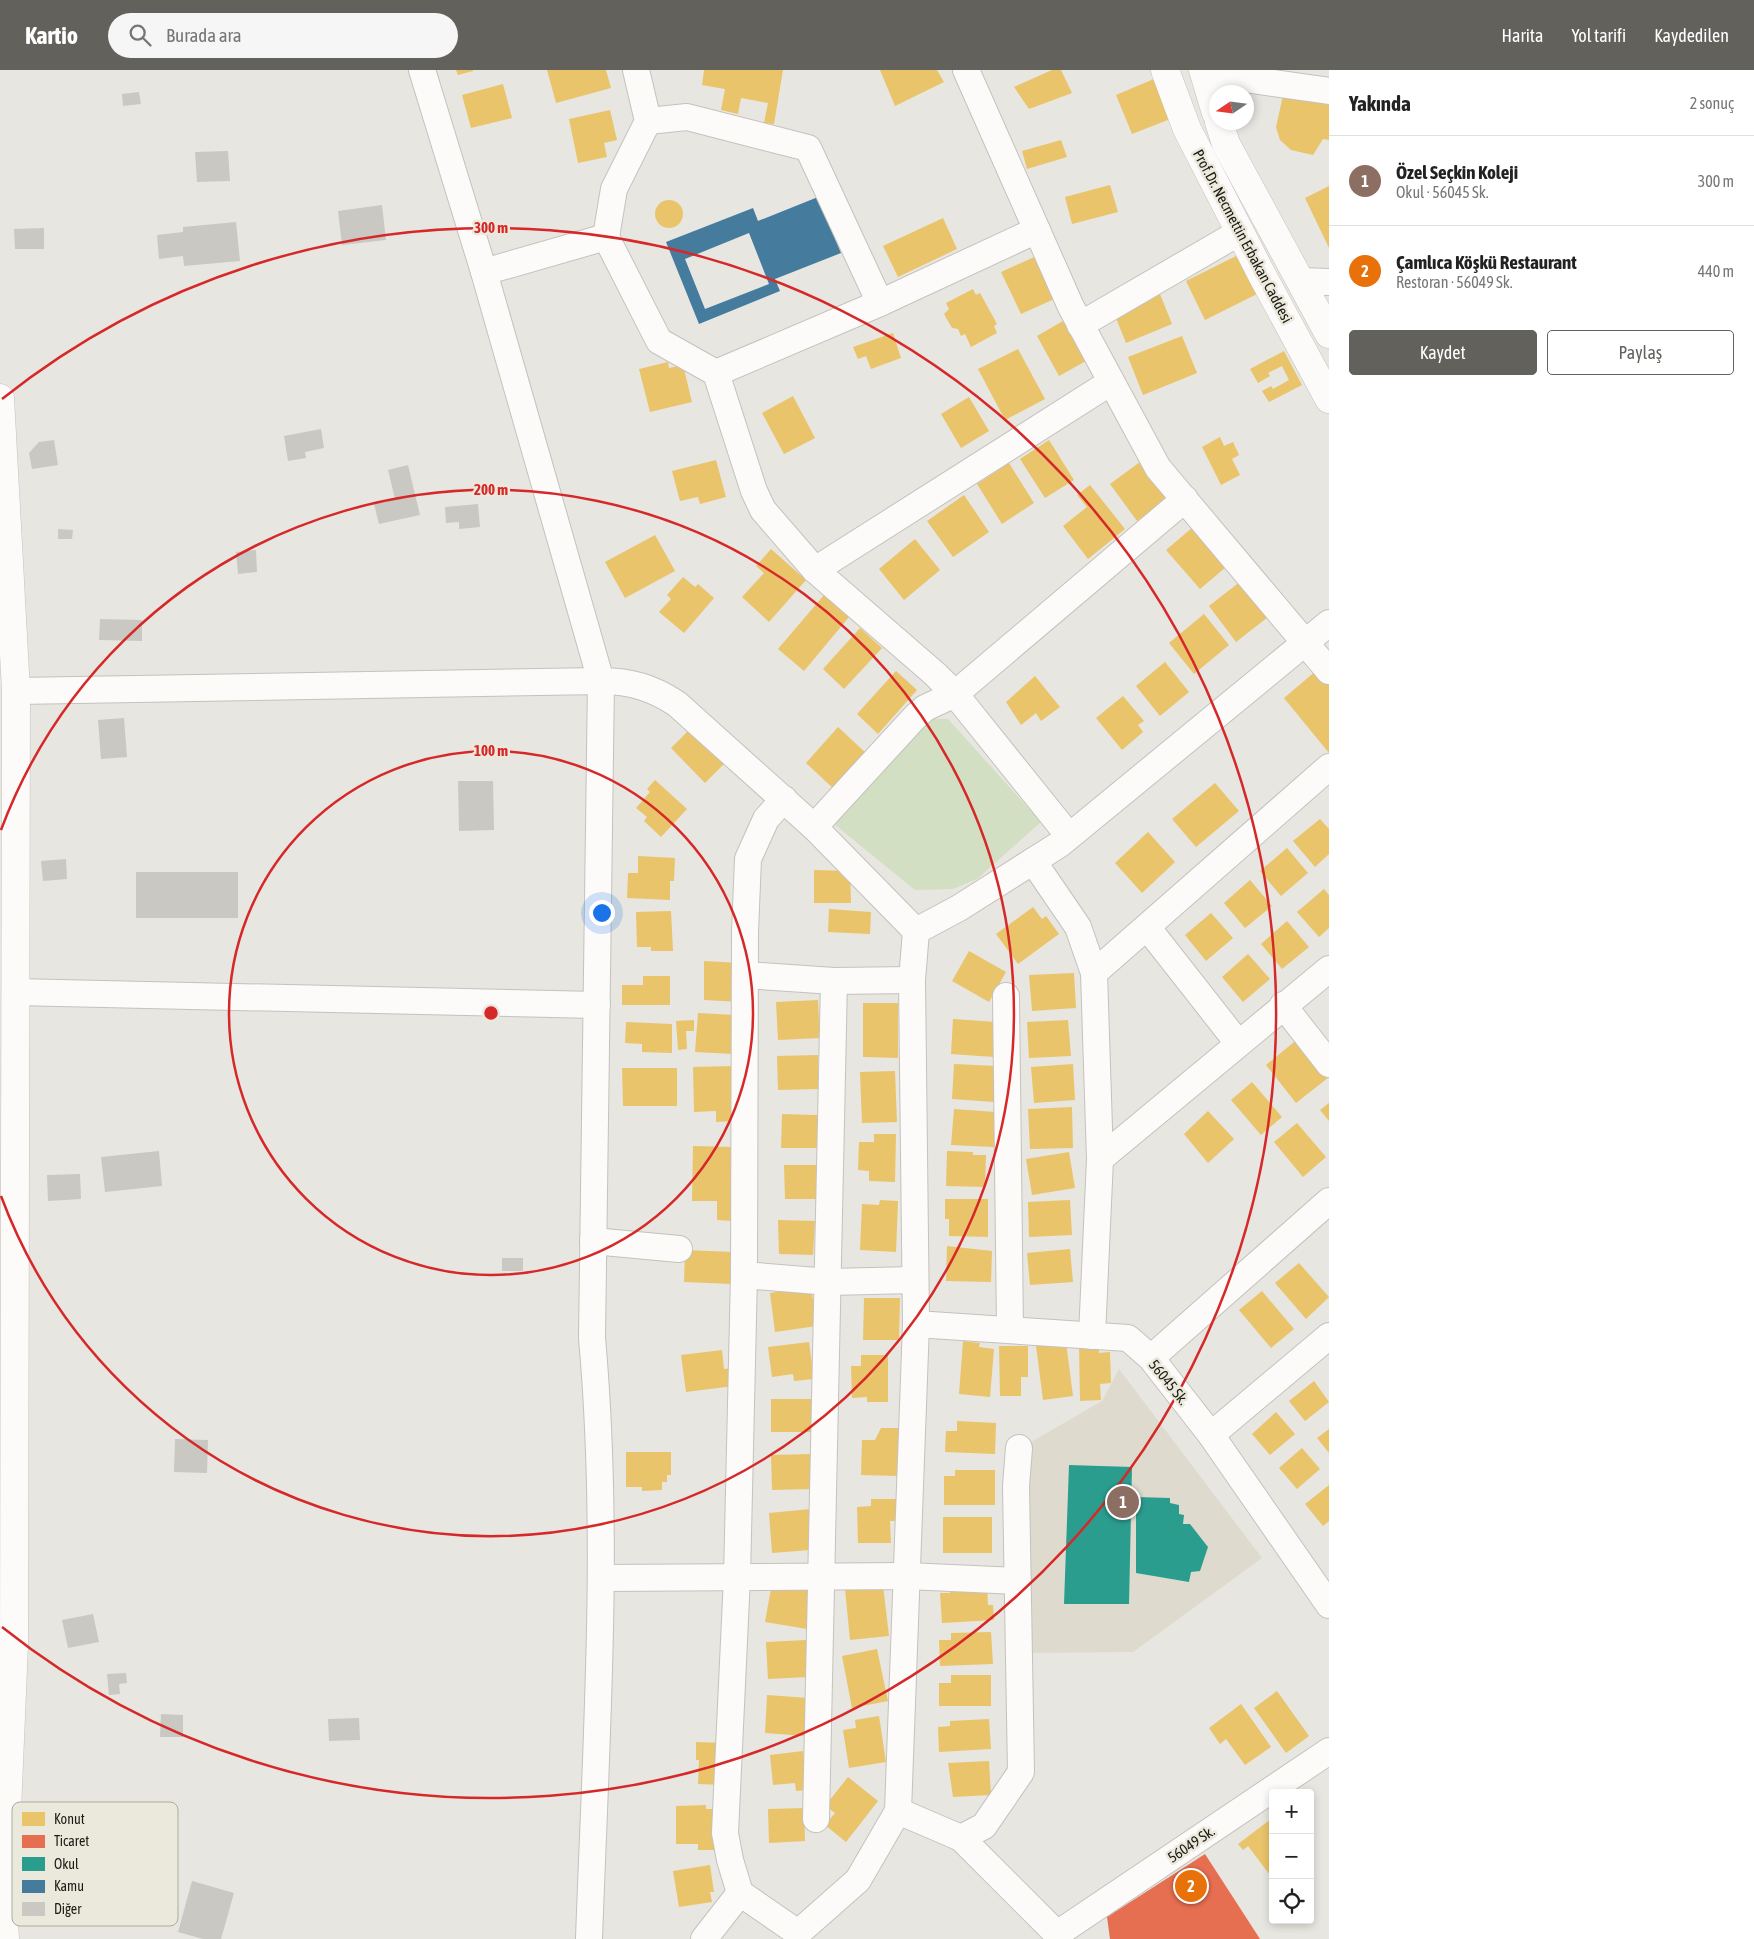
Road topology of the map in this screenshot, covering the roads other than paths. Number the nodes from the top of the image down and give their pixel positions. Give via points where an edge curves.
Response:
1 (422, 70) edge
2 (636, 70) edge
3 (966, 70) edge
4 (1164, 70) edge
5 (1203, 71) edge
6 (1209, 90) edge
7 (1329, 91) edge
8 (648, 120) junction
9 (1222, 130) edge
10 (1037, 230) junction
11 (1240, 232) junction
12 (606, 237) junction
13 (484, 272) junction
14 (1300, 281) junction
15 (1329, 282) edge
16 (880, 303) junction
17 (1080, 325) junction
18 (1329, 334) edge
19 (716, 374) junction
20 (1111, 382) junction
21 (0, 398) edge
22 (1329, 399) edge
23 (1185, 499) junction
24 (815, 570) junction
25 (1329, 623) edge
26 (1304, 642) junction
27 (1329, 671) edge
28 (601, 681) junction
29 (16, 691) junction
30 (955, 694) junction
31 (1329, 768) edge
32 (784, 800) junction
33 (814, 826) junction
34 (1069, 836) junction
35 (1034, 861) junction
36 (1147, 927) junction
37 (916, 931) junction
38 (1329, 969) edge
39 (1094, 973) junction
40 (745, 976) junction
41 (912, 980) junction
42 (834, 981) junction
43 (15, 992) junction
44 (1006, 996) dead end
45 (597, 1004) junction
46 (1283, 1005) junction
47 (1238, 1043) junction
48 (1329, 1064) edge
49 (1100, 1159) junction
50 (1329, 1202) edge
51 (593, 1241) junction
52 (680, 1248) dead end
53 (744, 1275) junction
54 (915, 1280) junction
55 (829, 1282) junction
56 (916, 1324) junction
57 (1010, 1330) junction
58 (1092, 1336) junction
59 (1329, 1336) edge
60 (1151, 1358) junction
61 (1211, 1435) junction
62 (1019, 1448) dead end
63 (906, 1576) junction
64 (737, 1577) junction
65 (602, 1578) junction
66 (822, 1578) junction
67 (1018, 1581) junction
68 (1329, 1605) edge
69 (1329, 1751) edge
70 (898, 1811) junction
71 (816, 1819) dead end
72 (961, 1838) junction
73 (740, 1893) junction
74 (1058, 1936) edge
75 (5, 1939) edge
76 (589, 1939) edge
77 (704, 1939) edge

1 - 13 street
2 - 8 street
3 - 10 street
4 - 11 main road, Prof.Dr. Necmettin Erbakan Caddesi via 1187,129
5 - 6 main road
5 - 7 street
8 - 12 street via 614,189
8 - 16 street via 687,117 808,148
9 - 14 main road, Prof.Dr. Necmettin Erbakan Caddesi via 1226,144
10 - 16 street
10 - 17 street
11 - 17 street
11 - 22 main road, Prof.Dr. Necmettin Erbakan Caddesi
12 - 13 street
12 - 19 street via 658,341
13 - 28 street
14 - 15 street
14 - 18 main road, Prof.Dr. Necmettin Erbakan Caddesi
16 - 19 street
17 - 20 street
19 - 24 street via 763,510
20 - 23 street via 1158,468
20 - 24 street
21 - 29 main road
23 - 26 street
23 - 30 street
24 - 30 street
25 - 26 street
26 - 27 street
26 - 34 street
28 - 29 street
28 - 32 street via 638,685 677,704
28 - 45 street
29 - 43 main road
30 - 33 street via 925,708
30 - 34 street
31 - 36 street
32 - 33 street
32 - 40 street via 766,819 748,859
33 - 37 street
34 - 35 street
35 - 37 street
35 - 39 street via 1078,926
36 - 39 street
36 - 47 street
37 - 41 street
38 - 46 street
39 - 49 street
40 - 42 street
40 - 53 street
41 - 42 street
41 - 54 street
42 - 55 street
43 - 45 street
43 - 75 main road via 14,1645 3,1905
44 - 57 street
45 - 51 street
46 - 47 street
46 - 48 street
47 - 49 street
49 - 58 street
50 - 60 street
51 - 52 street
51 - 65 street via 592,1338 598,1406
53 - 55 street
53 - 64 street
54 - 55 street
54 - 56 street
55 - 66 street
56 - 57 street, 56045 Sk.
56 - 63 street
57 - 58 street, 56045 Sk.
58 - 60 street, 56045 Sk. via 1128,1338
59 - 61 street
60 - 61 street, 56045 Sk.
61 - 68 street, 56045 Sk.
62 - 67 street via 1016,1486
63 - 66 street
63 - 67 street
63 - 70 street
64 - 65 street
64 - 66 street
64 - 73 street via 725,1833
65 - 76 street
66 - 71 street
67 - 72 street via 1021,1772 984,1826
69 - 74 street, 56049 Sk.
70 - 72 street
70 - 73 street via 858,1880 798,1933
72 - 74 street
73 - 77 street

